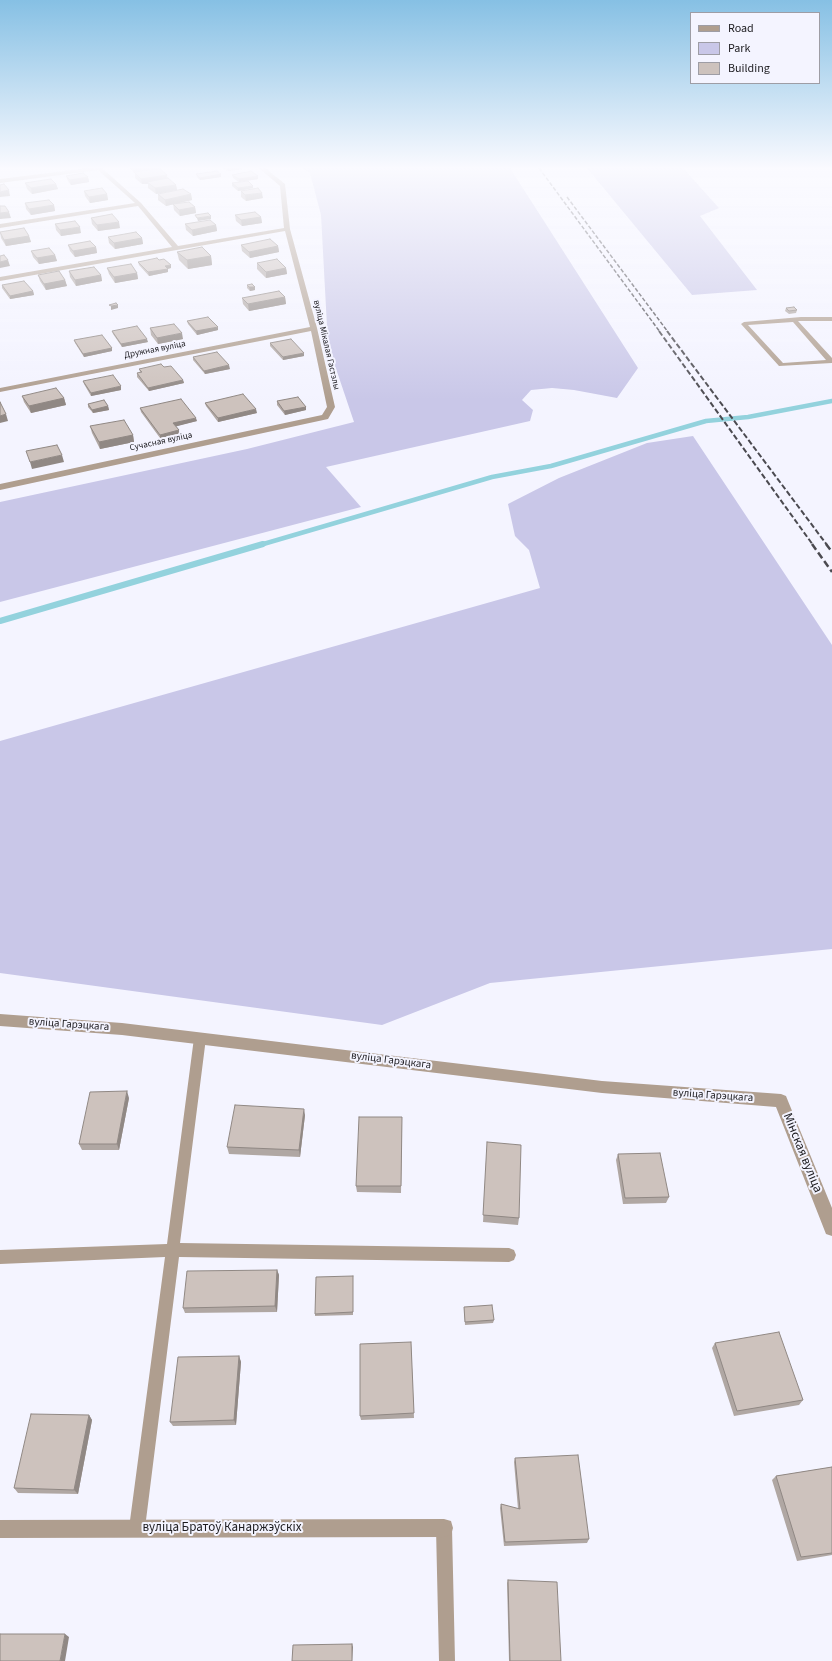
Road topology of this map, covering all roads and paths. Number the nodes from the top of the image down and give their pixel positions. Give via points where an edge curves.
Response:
1 (174, 246) edge
2 (190, 246) edge
3 (292, 246) edge
4 (176, 248) junction
5 (0, 279) edge
6 (832, 319) edge
7 (794, 320) junction
8 (314, 328) junction
9 (0, 390) edge
10 (325, 417) joint
11 (0, 487) edge
12 (0, 1020) edge
13 (200, 1038) junction
14 (781, 1101) joint
15 (832, 1228) edge
16 (173, 1250) junction
17 (508, 1255) dead end
18 (0, 1257) edge
19 (137, 1528) junction
20 (444, 1528) joint
21 (0, 1529) edge
22 (447, 1661) edge

1 - 4 street
2 - 4 street
3 - 8 street, вуліца Мікалая Гастэлы
4 - 5 street
6 - 7 lane
7 - 7 lane via 744,324 781,365 831,361
8 - 9 street, Дружная вуліца
8 - 10 street, вуліца Мікалая Гастэлы via 331,407
10 - 11 street, Сучасная вуліца
12 - 13 street, вуліца Гарэцкага via 122,1028
13 - 14 street, вуліца Гарэцкага via 602,1087
13 - 16 lane
14 - 15 street, Мінская вуліца
16 - 17 lane
16 - 18 lane
16 - 19 lane
19 - 20 street, вуліца Братоў Канаржэўскіх
19 - 21 street, вуліца Братоў Канаржэўскіх
20 - 22 lane

